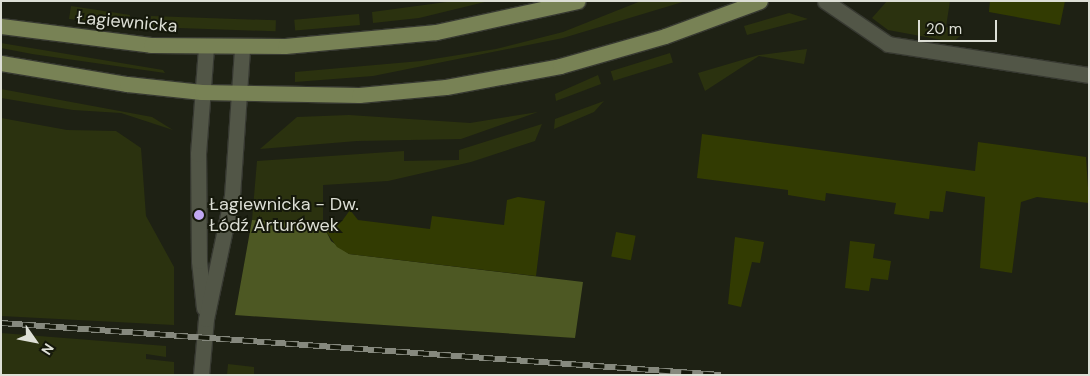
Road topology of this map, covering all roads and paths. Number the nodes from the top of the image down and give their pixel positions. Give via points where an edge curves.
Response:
1 (578, 1) edge
2 (760, 1) edge
3 (825, 1) edge
4 (1, 26) edge
5 (206, 47) junction
6 (242, 48) junction
7 (1, 63) edge
8 (1089, 75) edge
9 (202, 92) junction
10 (240, 94) junction
11 (206, 319) junction
12 (202, 375) edge

1 - 6 main road, Łagiewnicka via 436,32 350,42
2 - 10 main road via 597,56 475,83 359,95
3 - 8 street via 888,44
4 - 5 main road, Łagiewnicka via 114,42
5 - 6 main road, Łagiewnicka
5 - 9 street
6 - 10 street
7 - 9 main road via 127,84
9 - 10 main road
9 - 11 street via 198,154 199,261
10 - 11 street via 232,196
11 - 12 street

